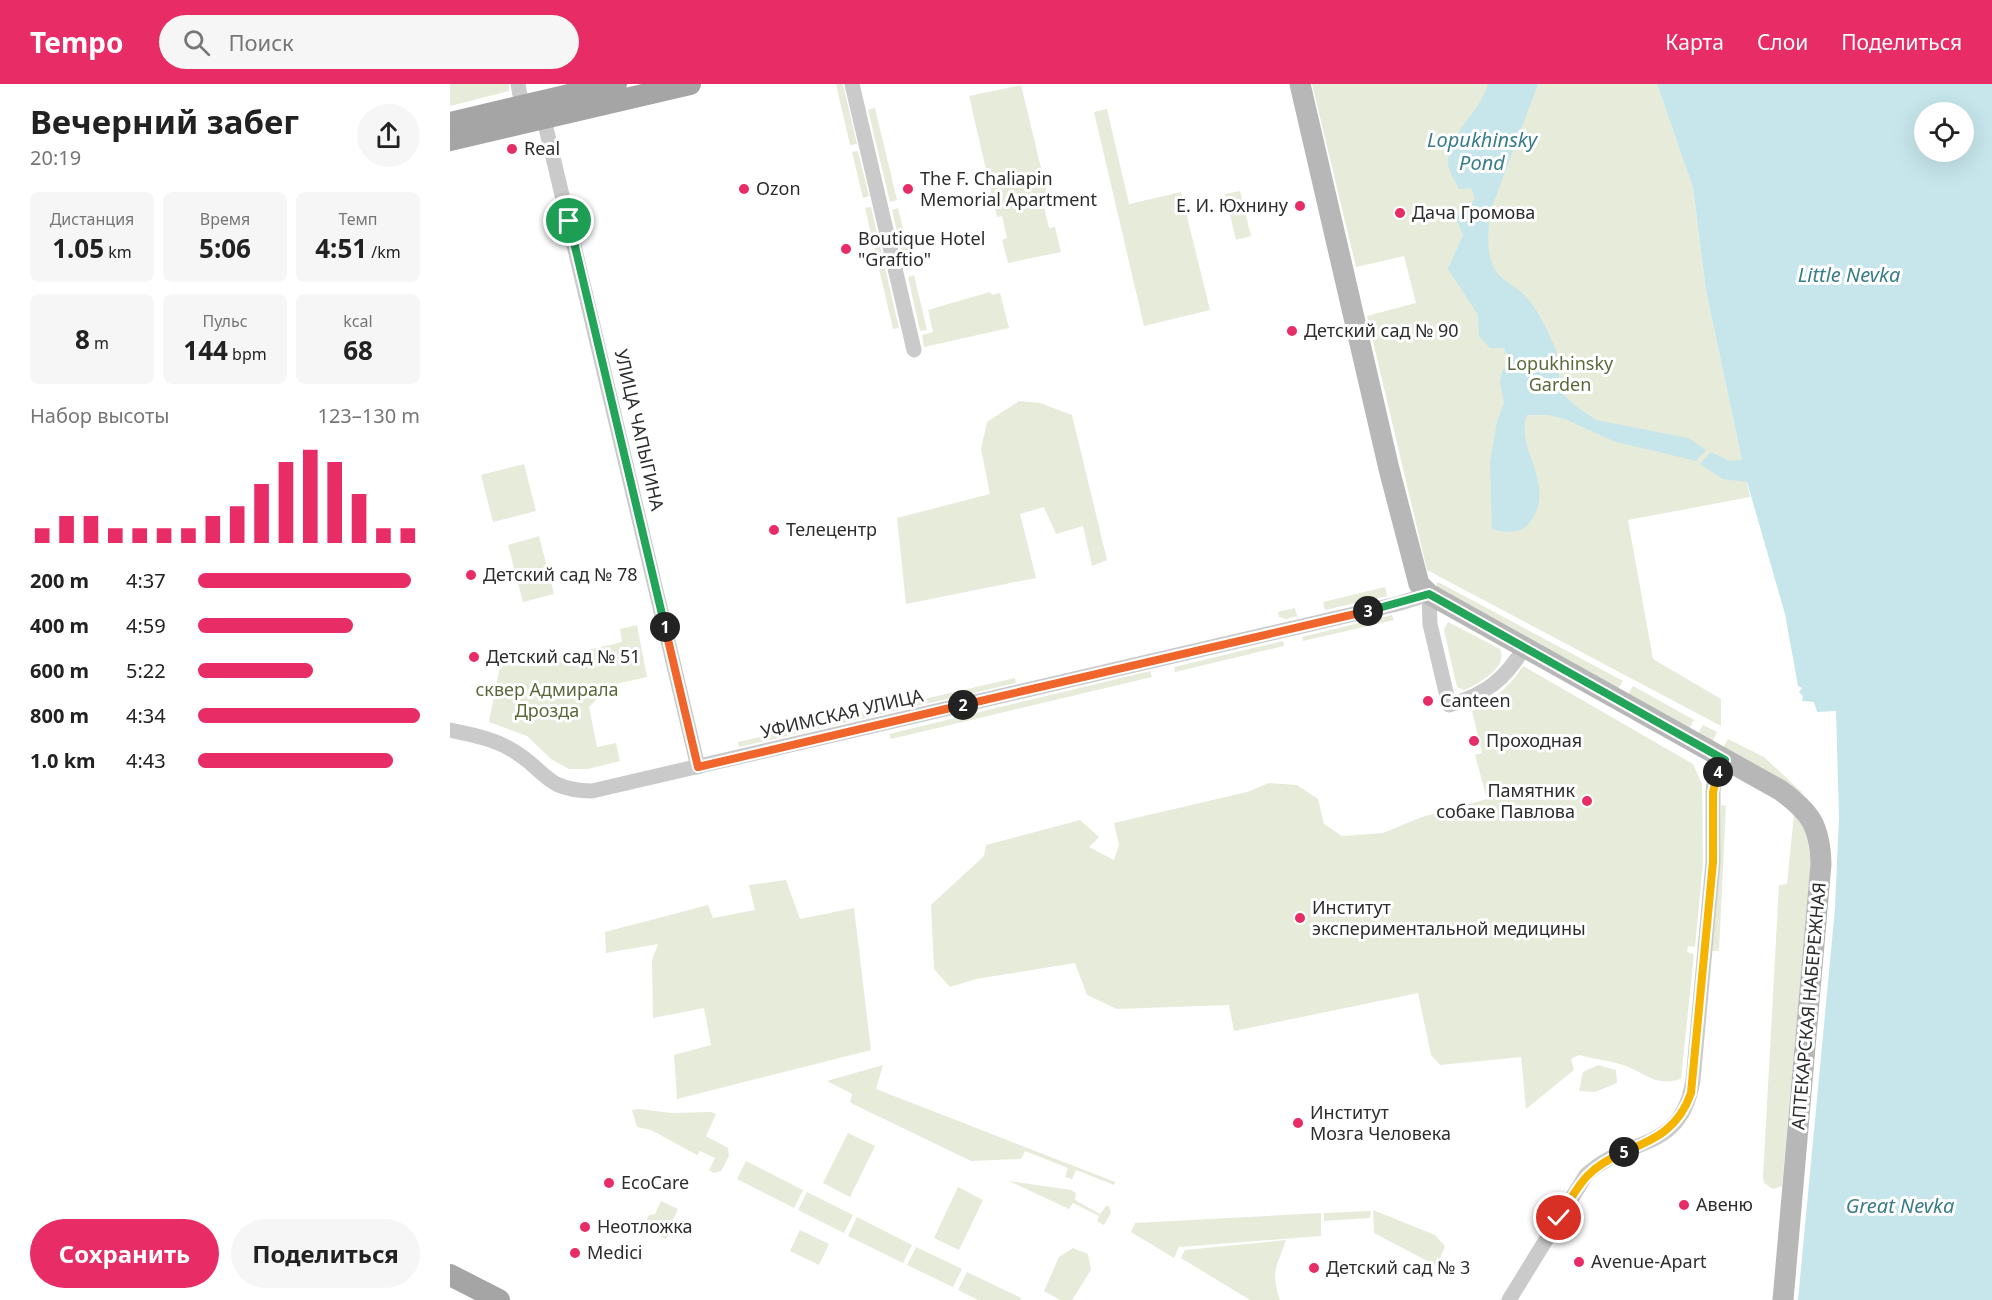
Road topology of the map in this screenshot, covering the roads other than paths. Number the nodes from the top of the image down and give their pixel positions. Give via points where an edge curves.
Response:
1 (616, 84) edge
2 (690, 84) edge
3 (852, 84) edge
4 (1300, 84) edge
5 (531, 102) edge
6 (450, 123) edge
7 (450, 140) edge
8 (914, 350) dead end
9 (1429, 594) junction
10 (1525, 646) junction
11 (450, 730) edge
12 (1725, 760) junction
13 (698, 767) junction
14 (450, 1275) edge
15 (499, 1300) edge
16 (1509, 1300) edge
17 (1783, 1300) edge

1 - 5 main road
2 - 5 main road
3 - 8 street
4 - 9 street via 1414,573
5 - 6 main road
5 - 7 main road
5 - 13 street, УЛИЦА ЧАПЫГИНА
9 - 10 street, АПТЕКАРСКАЯ НАБЕРЕЖНАЯ
9 - 10 street via 1430,624 1449,705 1487,691 1511,668
9 - 13 street, УФИМСКАЯ УЛИЦА
10 - 12 street, АПТЕКАРСКАЯ НАБЕРЕЖНАЯ
11 - 13 street, УФИМСКАЯ УЛИЦА via 514,750 558,787 574,791 592,791
12 - 16 street via 1714,782 1713,862 1693,1080 1686,1109 1665,1133 1600,1163 1586,1175
12 - 17 street, АПТЕКАРСКАЯ НАБЕРЕЖНАЯ via 1803,807 1820,838 1821,864
14 - 15 main road

